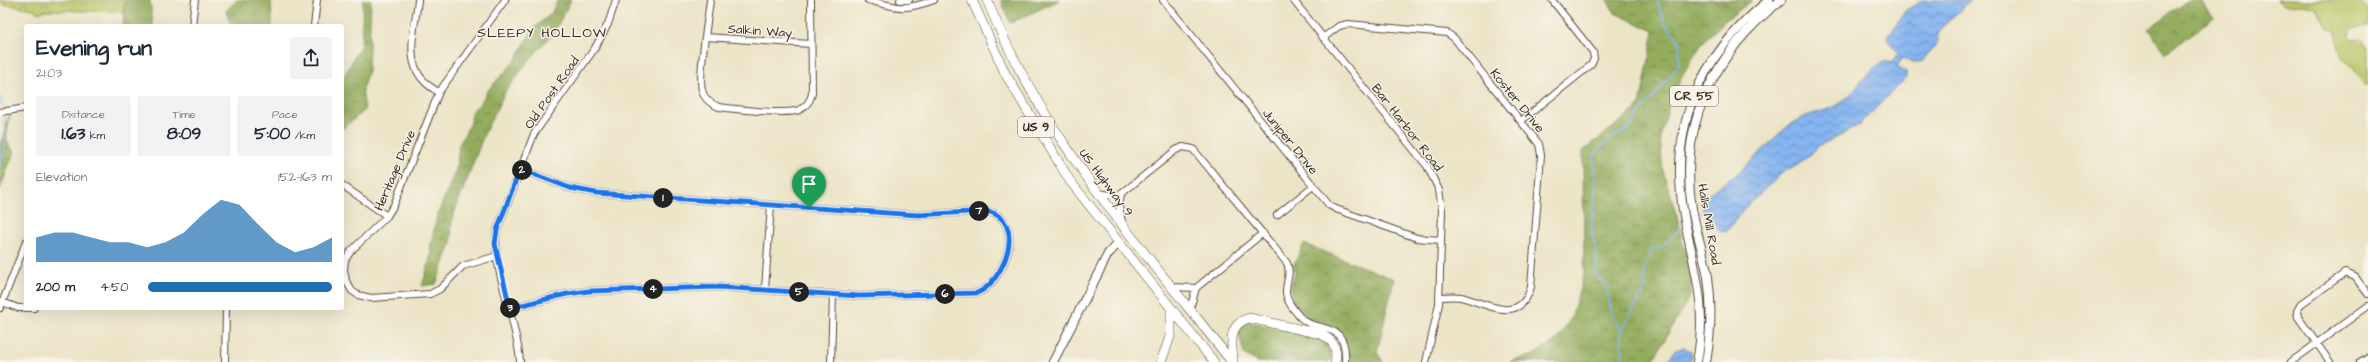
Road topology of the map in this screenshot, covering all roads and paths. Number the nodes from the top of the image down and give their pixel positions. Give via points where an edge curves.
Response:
1 (195, 0) edge
2 (317, 0) edge
3 (418, 0) edge
4 (505, 0) edge
5 (616, 0) edge
6 (710, 0) edge
7 (811, 0) edge
8 (868, 0) edge
9 (900, 0) edge
10 (909, 0) edge
11 (934, 0) edge
12 (972, 0) edge
13 (987, 0) edge
14 (1163, 0) edge
15 (1293, 0) edge
16 (1552, 0) edge
17 (1768, 0) edge
18 (1782, 0) edge
19 (192, 24) edge
20 (314, 24) edge
21 (706, 37) junction
22 (1324, 38) junction
23 (811, 44) junction
24 (439, 92) junction
25 (24, 108) edge
26 (0, 112) edge
27 (1521, 121) junction
28 (520, 169) junction
29 (344, 186) edge
30 (1313, 186) junction
31 (1098, 192) junction
32 (1121, 194) junction
33 (771, 205) junction
34 (1278, 215) dead end
35 (387, 216) junction
36 (1122, 222) junction
37 (1263, 234) junction
38 (1440, 240) junction
39 (1119, 242) junction
40 (24, 247) edge
41 (497, 256) junction
42 (348, 286) junction
43 (1173, 287) junction
44 (1196, 288) junction
45 (344, 289) edge
46 (765, 289) junction
47 (833, 294) junction
48 (2368, 294) edge
49 (1439, 297) junction
50 (1, 305) edge
51 (2368, 306) edge
52 (24, 308) edge
53 (510, 308) junction
54 (1171, 308) junction
55 (1190, 309) junction
56 (226, 310) edge
57 (2316, 343) junction
58 (2368, 357) edge
59 (1056, 360) edge
60 (226, 362) edge
61 (520, 362) edge
62 (831, 362) edge
63 (1161, 362) edge
64 (1214, 362) edge
65 (1233, 362) edge
66 (1335, 362) edge
67 (1346, 362) edge
68 (1426, 362) edge
69 (1697, 362) edge
70 (1706, 362) edge
71 (2291, 362) edge
72 (2330, 362) edge
73 (2360, 362) edge

1 - 19 street
2 - 20 street
3 - 24 street via 413,64 420,79
4 - 24 street, Heritage Drive
5 - 28 street, Old Post Road via 604,33 537,128
6 - 21 street
7 - 23 street
8 - 11 street via 903,8
9 - 10 street
12 - 39 highway, US Highway 9 / US 9 via 1006,75 1045,141 1072,184
13 - 31 highway, US Highway 9 / US 9 via 1013,58 1048,121
14 - 30 street, Juniper Drive
15 - 22 street, Bar Harbor Road
16 - 27 street via 1593,52 1594,59 1591,65
17 - 69 main road, Halls Mill Road / CR 55 via 1740,24 1707,67 1694,94 1684,129 1680,183 1684,217 1701,300 1701,333
18 - 70 main road, Halls Mill Road / CR 55 via 1737,41 1719,68 1706,91 1691,150 1690,183 1693,212 1709,288 1710,334
21 - 23 street, Salkin Way
21 - 23 street via 702,82 703,93 709,102 716,106 792,112 805,106 812,94
22 - 27 street, Koster Drive via 1340,26 1348,24 1447,33 1454,38
22 - 38 street, Bar Harbor Road via 1431,171 1441,203
24 - 35 street, Heritage Drive
25 - 26 street
27 - 49 street, Koster Drive via 1539,144 1541,155 1530,292 1519,305 1505,310 1460,297
28 - 33 street via 570,188 596,193
28 - 41 street, Old Post Road via 497,230
29 - 35 street
30 - 34 street
30 - 38 street, Juniper Drive via 1336,209 1417,238
31 - 32 street
31 - 36 highway, US Highway 9 / US 9
32 - 36 street via 1119,206
32 - 37 street via 1176,150 1188,148 1196,153
33 - 46 street
33 - 47 street via 918,215 986,211 1000,217 1009,230 1010,246 995,278 987,288 977,293 875,296
35 - 42 street, Heritage Drive via 348,254 344,270
36 - 43 highway, US Highway 9 / US 9
37 - 44 street
37 - 67 street via 1288,265 1286,293 1290,305 1305,321 1335,332 1345,349
38 - 49 street, Bar Harbor Road
39 - 54 highway, US Highway 9 / US 9
39 - 59 main road via 1108,254
40 - 50 street
41 - 42 street via 463,266 440,289 424,296 368,298 358,295
41 - 53 street, Old Post Road
42 - 45 street
43 - 44 street
43 - 55 highway, US Highway 9 / US 9
44 - 55 street
46 - 47 street
46 - 53 street via 718,287 589,291
47 - 62 street
48 - 57 street via 2355,277 2345,273 2301,304 2297,311 2298,317
49 - 68 street, Bar Harbor Road
50 - 52 street
51 - 57 street
53 - 61 street, Old Post Road
54 - 63 highway via 1171,334
54 - 64 highway, US Highway 9 / US 9
55 - 65 highway, US Highway 9 / US 9
56 - 60 street
57 - 71 street
57 - 72 street
58 - 73 street
65 - 66 highway via 1231,341 1234,329 1241,321 1249,318 1298,328 1329,338 1335,346

